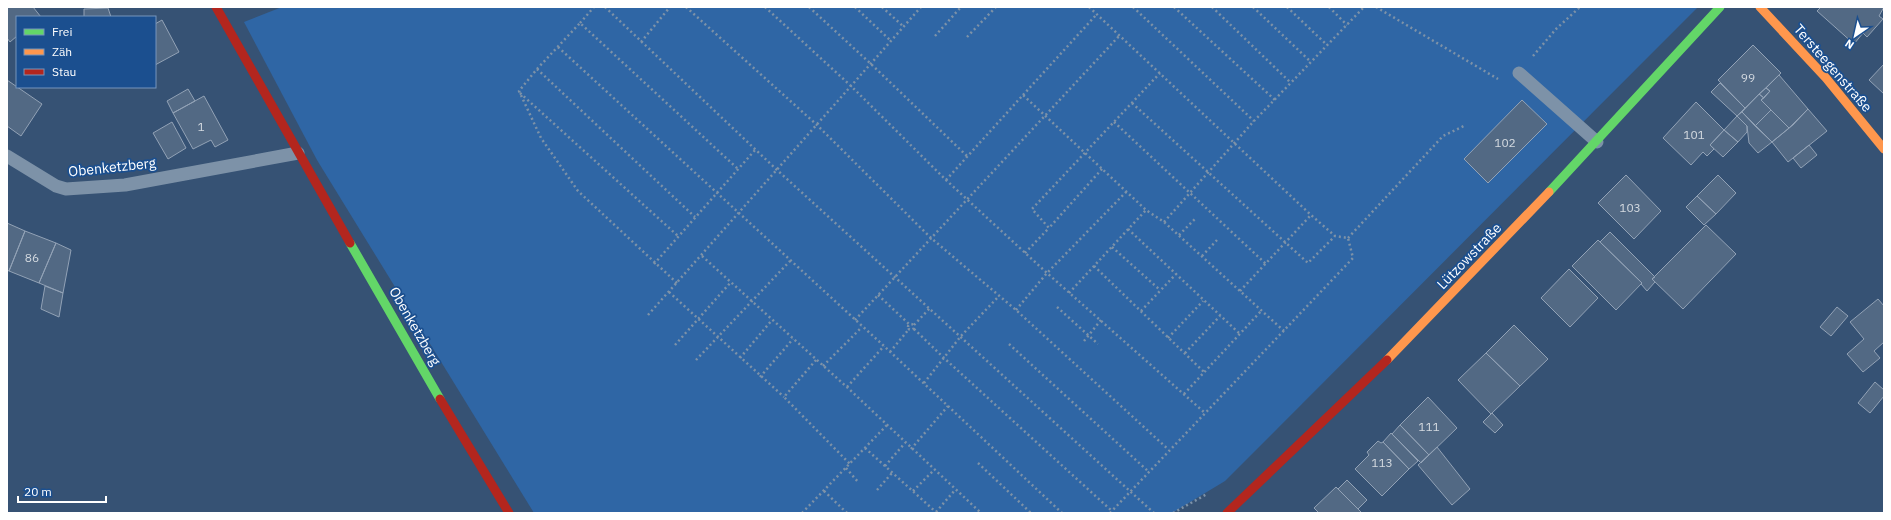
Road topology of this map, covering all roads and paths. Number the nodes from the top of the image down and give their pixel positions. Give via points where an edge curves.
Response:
1 (216, 7) edge
2 (594, 7) edge
3 (605, 7) edge
4 (670, 7) edge
5 (686, 7) edge
6 (765, 7) edge
7 (809, 7) edge
8 (855, 7) edge
9 (882, 7) edge
10 (921, 7) edge
11 (961, 7) edge
12 (996, 7) edge
13 (1090, 7) edge
14 (1133, 7) edge
15 (1174, 7) edge
16 (1212, 7) edge
17 (1253, 7) edge
18 (1287, 7) edge
19 (1329, 7) edge
20 (1364, 7) edge
21 (1376, 7) edge
22 (1580, 7) edge
23 (1720, 7) edge
24 (1760, 7) edge
25 (1097, 14) junction
26 (580, 23) junction
27 (1347, 25) junction
28 (904, 27) junction
29 (1120, 34) junction
30 (935, 36) dead end
31 (967, 37) dead end
32 (891, 41) junction
33 (641, 42) junction
34 (1328, 45) junction
35 (558, 47) junction
36 (1311, 62) junction
37 (871, 64) junction
38 (537, 69) junction
39 (1519, 73) joint
40 (1160, 74) junction
41 (1503, 82) dead end
42 (1291, 83) junction
43 (851, 86) junction
44 (519, 91) junction
45 (1023, 95) junction
46 (1275, 100) junction
47 (1132, 103) junction
48 (1046, 116) junction
49 (1254, 121) junction
50 (1114, 122) junction
51 (817, 125) junction
52 (1466, 125) dead end
53 (1597, 142) junction
54 (1235, 143) junction
55 (756, 149) junction
56 (1884, 149) edge
57 (298, 153) junction
58 (1085, 153) junction
59 (7, 156) edge
60 (967, 156) junction
61 (738, 169) junction
62 (776, 169) junction
63 (1102, 169) junction
64 (1208, 172) junction
65 (946, 180) junction
66 (1127, 192) junction
67 (716, 193) junction
68 (1190, 194) junction
69 (967, 200) junction
70 (1146, 210) junction
71 (738, 214) junction
72 (1311, 215) junction
73 (695, 217) junction
74 (1196, 218) dead end
75 (1164, 222) junction
76 (1049, 228) junction
77 (1128, 229) junction
78 (1179, 235) junction
79 (678, 236) junction
80 (1335, 236) junction
81 (931, 238) junction
82 (1348, 238) junction
83 (1217, 240) dead end
84 (1286, 242) junction
85 (1112, 247) junction
86 (1025, 253) junction
87 (702, 256) junction
88 (1202, 256) junction
89 (790, 261) junction
90 (654, 264) junction
91 (1266, 264) junction
92 (1094, 266) junction
93 (1047, 273) junction
94 (1176, 274) junction
95 (895, 276) junction
96 (731, 282) junction
97 (677, 283) junction
98 (1160, 290) junction
99 (1240, 291) junction
100 (669, 292) junction
101 (1069, 293) junction
102 (878, 295) junction
103 (999, 296) junction
104 (1203, 301) junction
105 (752, 302) junction
106 (1057, 307) dead end
107 (930, 308) junction
108 (1016, 310) junction
109 (1262, 310) junction
110 (1141, 312) junction
111 (648, 315) dead end
112 (1220, 316) junction
113 (698, 319) junction
114 (772, 320) junction
115 (855, 320) junction
116 (1100, 320) junction
117 (909, 324) junction
118 (914, 325) junction
119 (862, 326) junction
120 (909, 329) junction
121 (914, 329) junction
122 (1284, 331) junction
123 (1240, 334) junction
124 (961, 336) junction
125 (1088, 336) junction
126 (719, 338) junction
127 (1168, 338) junction
128 (793, 339) junction
129 (1084, 341) dead end
130 (1009, 344) dead end
131 (1098, 344) dead end
132 (675, 345) dead end
133 (884, 346) junction
134 (890, 352) junction
135 (1185, 353) junction
136 (740, 358) junction
137 (944, 358) junction
138 (696, 360) dead end
139 (816, 360) junction
140 (823, 366) junction
141 (1204, 372) junction
142 (760, 377) junction
143 (924, 383) junction
144 (847, 387) junction
145 (1184, 394) junction
146 (784, 397) junction
147 (948, 406) junction
148 (1205, 413) junction
149 (887, 425) junction
150 (905, 443) junction
151 (865, 448) junction
152 (912, 449) junction
153 (1169, 450) junction
154 (978, 463) dead end
155 (850, 464) junction
156 (885, 466) junction
157 (846, 468) junction
158 (934, 470) junction
159 (1149, 472) junction
160 (892, 473) junction
161 (859, 483) dead end
162 (877, 490) dead end
163 (956, 490) junction
164 (824, 491) junction
165 (913, 491) junction
166 (1132, 491) junction
167 (936, 512) edge
168 (1111, 512) edge
169 (509, 513) edge
170 (802, 513) edge
171 (846, 513) edge
172 (981, 513) edge
173 (1031, 513) edge
174 (1062, 513) edge
175 (1154, 513) edge
176 (1227, 513) edge

1 - 57 street, Obenketzberg
2 - 26 path
3 - 33 path
4 - 33 path
5 - 51 path
6 - 43 path
7 - 37 path
8 - 32 path
9 - 28 path
10 - 28 path
11 - 30 path
12 - 31 path
13 - 25 path
14 - 49 path
15 - 46 path
16 - 42 path
17 - 36 path
18 - 34 path
19 - 27 path
20 - 27 path
21 - 41 path
22 - 39 path via 1556,29
23 - 53 street, Lützowstraße
24 - 56 street, Tersteegenstraße via 1826,78
25 - 29 path
25 - 45 path
26 - 35 path
26 - 61 path
27 - 34 path
28 - 32 path
29 - 40 path
29 - 48 path
32 - 37 path
33 - 55 path
34 - 36 path
35 - 38 path
35 - 67 path
36 - 42 path
37 - 43 path
37 - 60 path
38 - 44 path
38 - 73 path
39 - 53 lane
40 - 47 path
40 - 54 path
42 - 46 path
43 - 51 path
43 - 65 path
44 - 79 path
44 - 90 path via 541,138 578,192
45 - 48 path
45 - 60 path
46 - 49 path
47 - 50 path
47 - 64 path
48 - 58 path
48 - 69 path
49 - 54 path
50 - 58 path
50 - 68 path
51 - 62 path
51 - 81 path
52 - 82 path via 1443,136
53 - 176 street, Lützowstraße via 1385,363
54 - 64 path
54 - 72 path
55 - 61 path
55 - 62 path
57 - 59 lane, Obenketzberg via 125,185 66,189 49,182
57 - 169 street, Obenketzberg via 421,368
58 - 63 path
58 - 76 path via 1032,209
60 - 65 path
61 - 67 path
62 - 71 path
62 - 95 path
63 - 66 path
63 - 76 path
64 - 68 path
64 - 84 path
65 - 69 path
66 - 70 path
66 - 93 path
67 - 71 path
67 - 73 path
68 - 75 path
68 - 91 path
69 - 81 path
69 - 86 path
70 - 75 path
70 - 77 path
71 - 87 path
71 - 89 path
72 - 80 path
72 - 84 path
73 - 79 path
74 - 78 path
75 - 78 path
76 - 86 path
77 - 85 path
77 - 94 path
78 - 88 path
79 - 90 path
80 - 82 path
80 - 84 path via 1308,262
81 - 95 path
81 - 103 path
82 - 122 path via 1353,258
83 - 88 path
84 - 91 path
85 - 92 path
85 - 98 path
86 - 93 path
87 - 96 path
87 - 97 path
88 - 99 path
89 - 105 path
89 - 115 path
90 - 97 path
91 - 99 path
92 - 101 path
92 - 110 path
93 - 101 path
93 - 108 path
94 - 98 path
94 - 104 path
95 - 102 path
95 - 107 path
96 - 105 path
96 - 113 path
97 - 100 path
98 - 110 path
99 - 109 path
100 - 111 path
100 - 113 path
101 - 116 path
102 - 115 path
102 - 117 path
103 - 108 path
103 - 124 path
104 - 112 path
104 - 127 path
105 - 114 path
105 - 126 path
106 - 125 path
107 - 118 path
107 - 124 path
108 - 153 path
109 - 122 path
109 - 123 path
110 - 127 path
112 - 123 path
112 - 135 path
113 - 126 path
113 - 132 path
114 - 128 path
114 - 136 path
115 - 119 path
116 - 125 path
116 - 145 path
117 - 118 path
117 - 120 path
118 - 121 path
119 - 133 path
119 - 140 path
120 - 121 path
120 - 134 path
121 - 137 path
122 - 148 path
123 - 141 path
124 - 137 path
124 - 166 path
125 - 129 path
125 - 131 path
126 - 136 path
126 - 138 path
127 - 135 path
128 - 139 path
128 - 142 path
130 - 159 path
133 - 134 path
133 - 144 path
134 - 143 path
135 - 141 path
136 - 142 path
137 - 143 path
137 - 168 path
139 - 140 path
139 - 146 path
140 - 144 path
141 - 145 path
142 - 146 path
143 - 147 path
144 - 149 path
145 - 148 path
146 - 155 path
147 - 152 path
147 - 174 path
148 - 153 path
149 - 150 path
149 - 151 path
150 - 152 path
150 - 156 path
151 - 155 path
151 - 156 path
152 - 158 path
153 - 159 path
154 - 173 path
155 - 157 path
156 - 160 path
157 - 161 path
157 - 164 path
158 - 163 path
158 - 165 path
159 - 166 path
160 - 162 path
160 - 165 path
163 - 167 path
163 - 172 path
164 - 170 path
164 - 171 path
165 - 167 path
166 - 168 path
166 - 175 path

